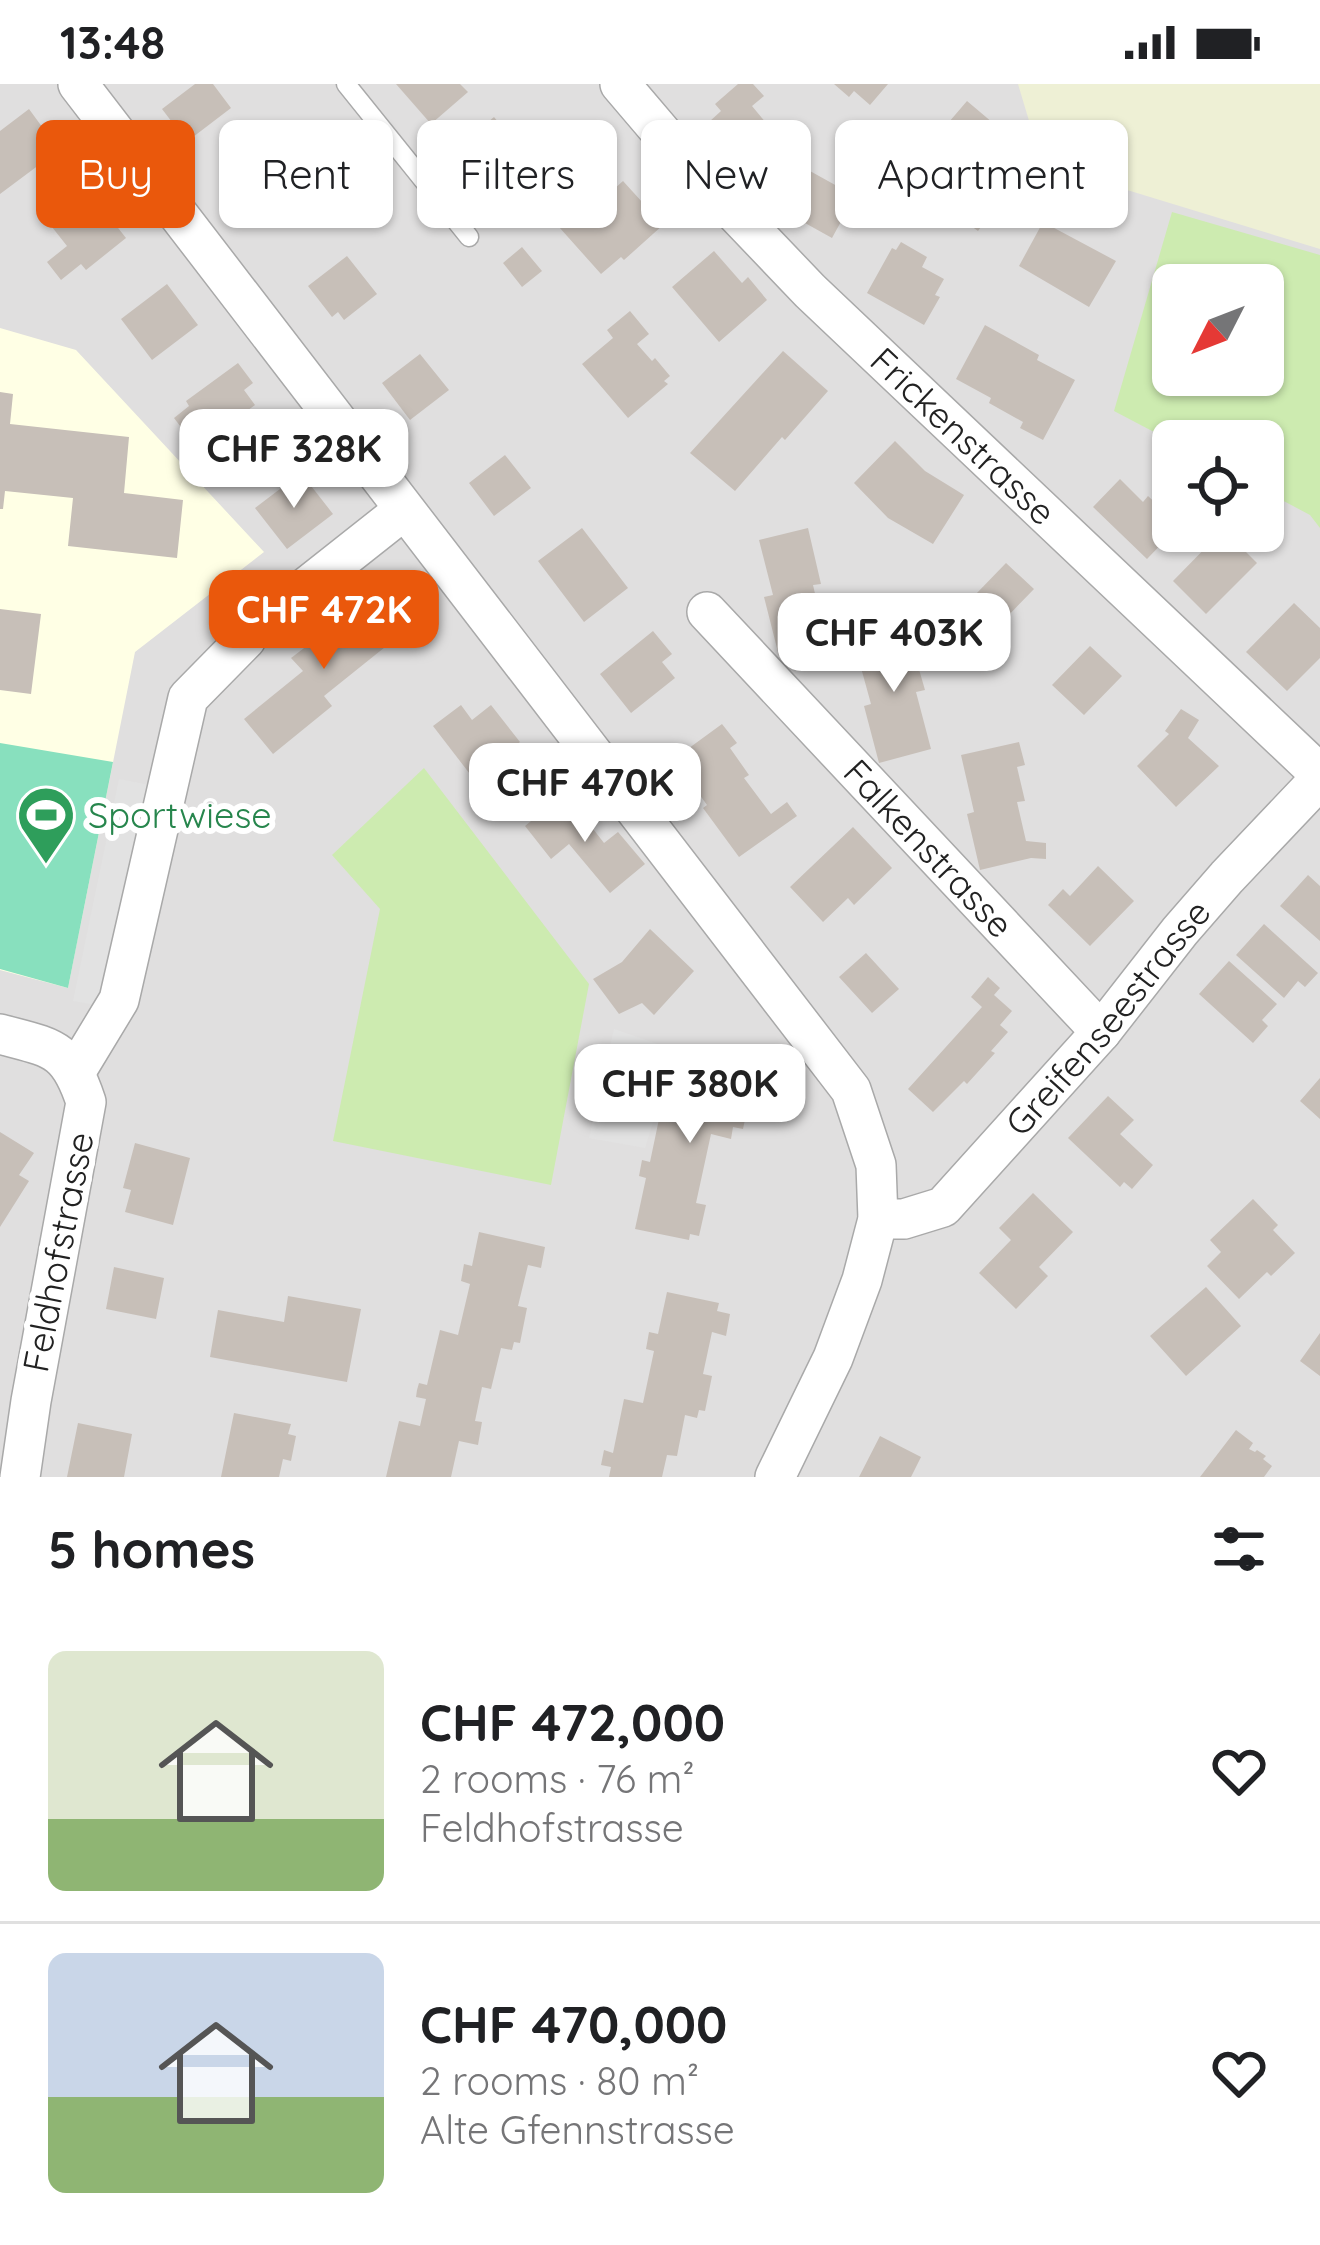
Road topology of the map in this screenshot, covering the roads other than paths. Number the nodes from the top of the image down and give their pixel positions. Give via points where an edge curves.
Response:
1 (77, 84) edge
2 (346, 84) edge
3 (620, 84) edge
4 (469, 237) dead end
5 (404, 510) junction
6 (280, 608) dead end
7 (707, 612) dead end
8 (246, 639) dead end
9 (1320, 776) edge
10 (1101, 1032) junction
11 (0, 1034) edge
12 (76, 1071) junction
13 (878, 1220) junction
14 (20, 1477) edge
15 (775, 1477) edge

1 - 5 street
2 - 4 lane
3 - 9 street, Frickenstrasse via 810,291
5 - 6 street
5 - 13 street via 851,1090 876,1166
7 - 10 street, Falkenstrasse
8 - 12 street via 188,698 119,1000
9 - 10 street, Greifenseestrasse
10 - 13 street, Greifenseestrasse via 943,1207
11 - 12 street via 50,1047
12 - 14 street, Feldhofstrasse via 86,1102
13 - 15 street via 833,1358

